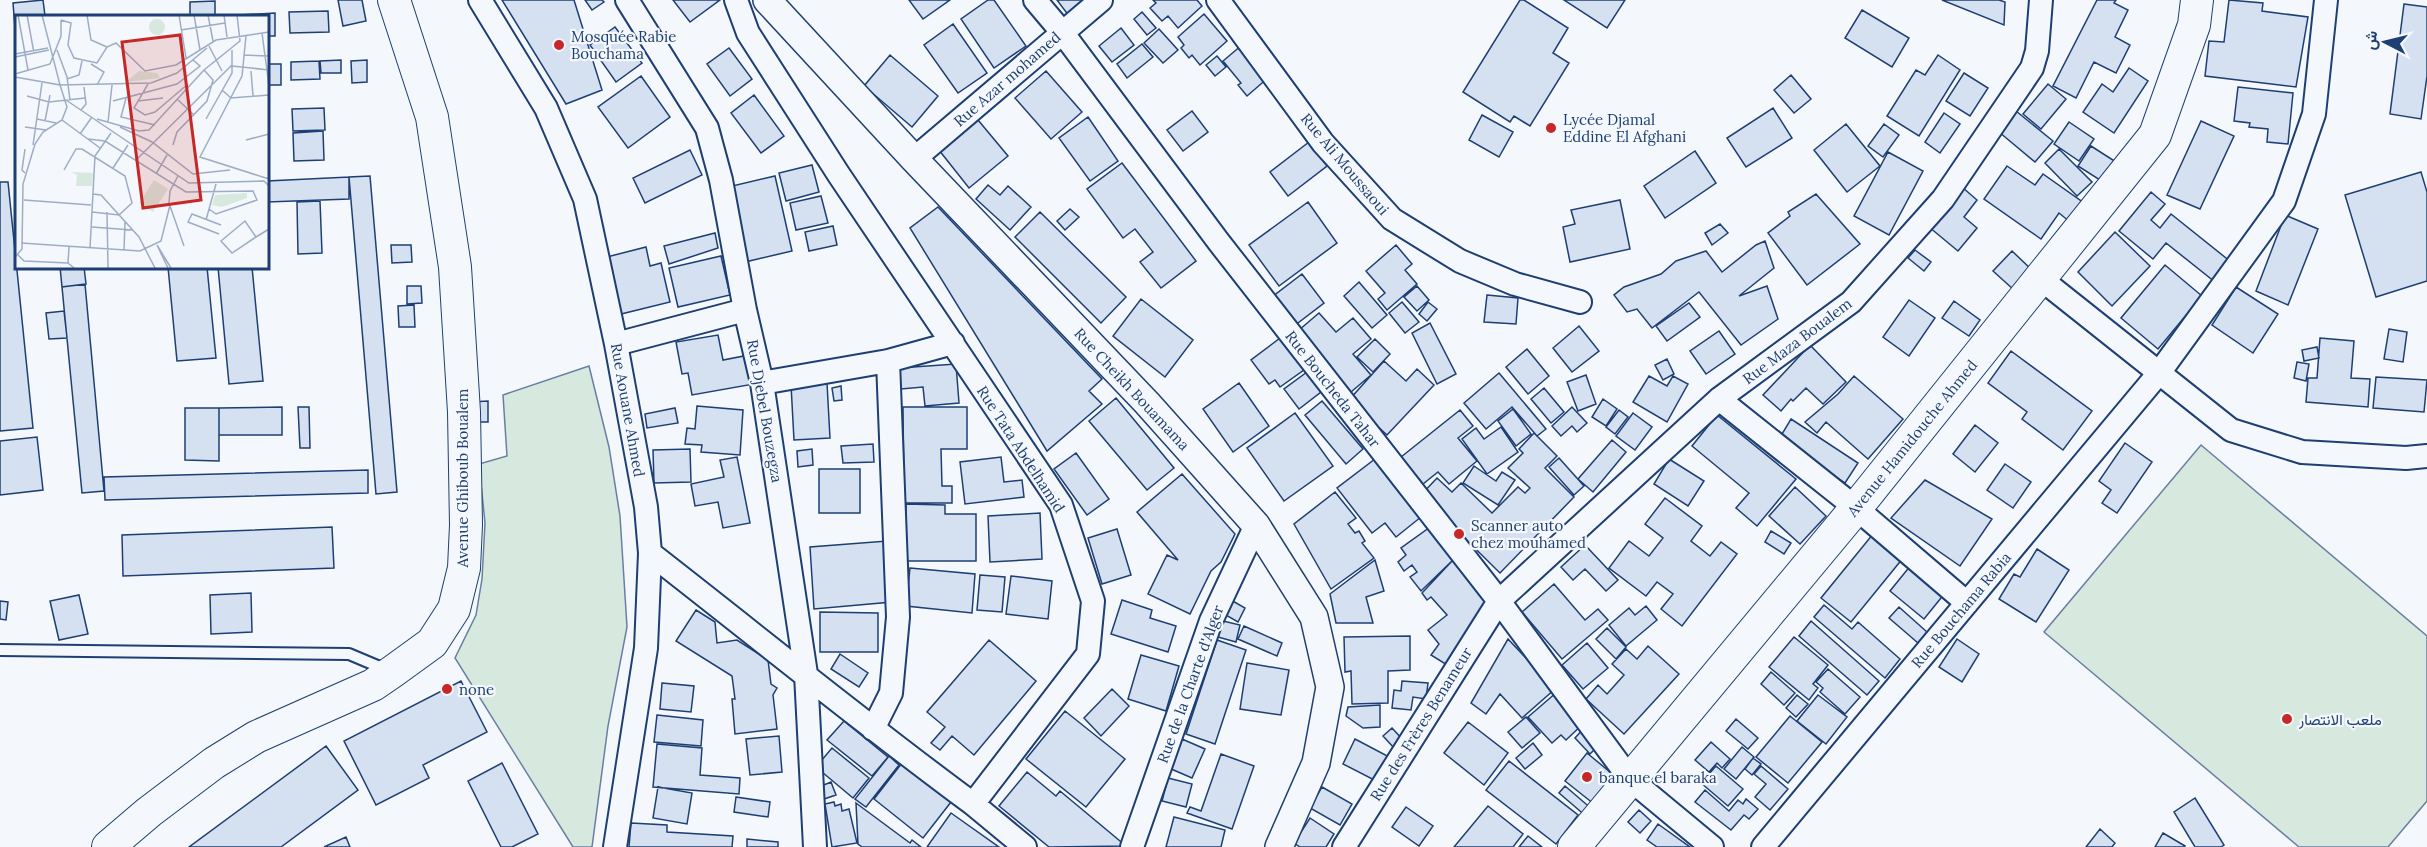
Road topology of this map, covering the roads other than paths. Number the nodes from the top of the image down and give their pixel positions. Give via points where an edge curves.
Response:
1 (394, 0) edge
2 (480, 0) edge
3 (627, 0) edge
4 (736, 0) edge
5 (767, 0) edge
6 (1035, 0) edge
7 (1101, 0) edge
8 (1218, 0) edge
9 (2041, 0) edge
10 (2196, 0) edge
11 (2326, 0) edge
12 (1062, 32) junction
13 (914, 159) junction
14 (2041, 279) junction
15 (1580, 302) dead end
16 (746, 310) junction
17 (952, 343) junction
18 (616, 344) junction
19 (888, 361) junction
20 (2159, 373) junction
21 (762, 383) junction
22 (1719, 399) junction
23 (2427, 456) edge
24 (1856, 508) junction
25 (1256, 525) junction
26 (650, 553) junction
27 (1499, 602) junction
28 (1967, 603) junction
29 (0, 650) edge
30 (392, 672) junction
31 (806, 674) junction
32 (873, 729) junction
33 (1630, 779) junction
34 (973, 804) junction
35 (108, 847) edge
36 (615, 847) edge
37 (815, 847) edge
38 (1025, 847) edge
39 (1132, 847) edge
40 (1279, 847) edge
41 (1344, 847) edge
42 (1574, 847) edge
43 (1712, 847) edge
44 (1763, 847) edge

1 - 30 main road, Avenue Ghiboub Boualem via 432,117 448,212 464,412 466,525 464,568 454,609 432,643
2 - 18 street, Rue Aouane Ahmed via 546,108 585,199
3 - 16 street, Rue Djebel Bouzegza via 707,128
4 - 17 street, Rue Tata Abdelhamid via 748,33
5 - 13 street, Rue Cheikh Bouamama
6 - 12 street, Rue Boucheda Tahar
7 - 12 street, Rue Azar mohamed
8 - 15 street, Rue Ali Moussaoui via 1323,143 1392,219 1460,261 1515,284
9 - 22 street, Rue Maza Boualem via 2032,68 1943,199 1851,302
10 - 14 main road, Avenue Hamidouche Ahmed via 2194,25 2155,135
11 - 20 street, Rue Bouchama Rabia via 2314,114 2284,201
12 - 13 street, Rue Azar mohamed
12 - 27 street, Rue Boucheda Tahar via 1218,241
13 - 25 street, Rue Cheikh Bouamama via 1147,403
14 - 20 street
14 - 24 main road, Avenue Hamidouche Ahmed
16 - 18 street
16 - 21 street, Rue Djebel Bouzegza
17 - 19 street
17 - 34 street, Rue Tata Abdelhamid via 1061,505 1093,601 1088,654
18 - 26 street, Rue Aouane Ahmed via 646,507
19 - 21 street
19 - 32 street via 898,617 891,693
20 - 23 street via 2231,430 2302,452
20 - 28 street, Rue Bouchama Rabia
21 - 31 street, Rue Djebel Bouzegza
22 - 24 street
22 - 27 street, Rue Maza Boualem
24 - 28 street
24 - 33 main road, Avenue Hamidouche Ahmed
25 - 39 street, Rue de la Charte d'Alger via 1211,621
25 - 40 street, Rue Cheikh Bouamama via 1314,617 1330,687 1316,763
26 - 31 street
26 - 36 street, Rue Aouane Ahmed via 646,648
27 - 33 street, Rue Boucheda Tahar
27 - 41 street, Rue des Frères Benameur
28 - 44 street, Rue Bouchama Rabia
29 - 30 lane via 350,654
30 - 35 main road, Avenue Ghiboub Boualem via 373,685 256,737 149,812
31 - 32 street
31 - 37 street, Rue Djebel Bouzegza
32 - 34 street
33 - 42 main road, Avenue Hamidouche Ahmed
33 - 43 street, Rue Boucheda Tahar
34 - 38 street

